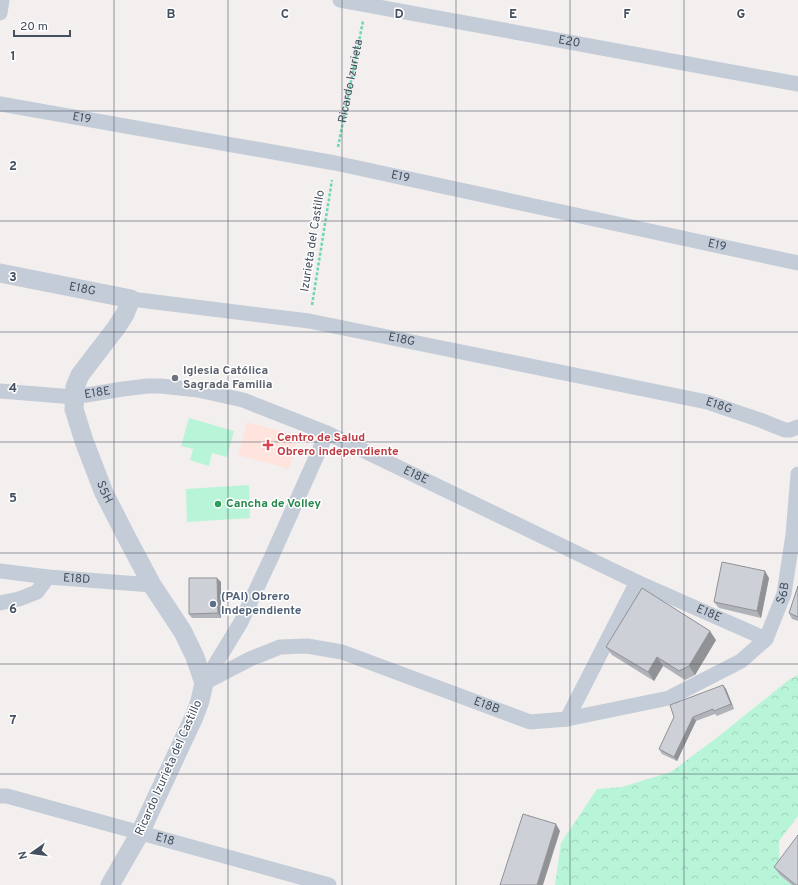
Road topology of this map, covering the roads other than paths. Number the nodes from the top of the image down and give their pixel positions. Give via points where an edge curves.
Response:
1 (2, 0) edge
2 (340, 0) edge
3 (366, 2) edge
4 (0, 12) edge
5 (798, 84) edge
6 (0, 104) edge
7 (798, 263) edge
8 (0, 273) edge
9 (131, 299) junction
10 (0, 391) edge
11 (74, 397) junction
12 (798, 427) edge
13 (327, 432) junction
14 (798, 474) edge
15 (0, 571) edge
16 (48, 577) junction
17 (637, 582) junction
18 (152, 585) junction
19 (0, 603) edge
20 (766, 639) junction
21 (204, 683) junction
22 (568, 719) junction
23 (0, 796) edge
24 (140, 833) junction
25 (110, 885) edge
26 (329, 885) edge

1 - 4 street
2 - 3 street, E20
3 - 5 street, E20
6 - 7 street, E19 via 335,163
8 - 9 street, E18G
9 - 11 street, S5H via 116,328 80,375
9 - 12 street, E18G via 309,321 706,402 785,430
10 - 11 street, E18E
11 - 13 street, E18E via 148,386 198,390 243,400
11 - 18 street, S5H via 74,409 104,493
13 - 17 street, E18E
13 - 21 street, Ricardo Izurieta del Castillo via 241,622
14 - 20 street, S6B via 793,535 784,594
15 - 16 street, E18D
16 - 18 street, E18D
16 - 19 street via 37,592
17 - 20 street, E18E
17 - 22 street
18 - 21 street, S5H via 183,632
20 - 22 street, E18B via 741,661 669,698
21 - 22 street, E18B via 250,658 280,647 307,646 342,652 530,722
21 - 24 street, Ricardo Izurieta del Castillo via 194,717
23 - 24 street, E18
24 - 25 street, Ricardo Izurieta del Castillo
24 - 26 street, E18

